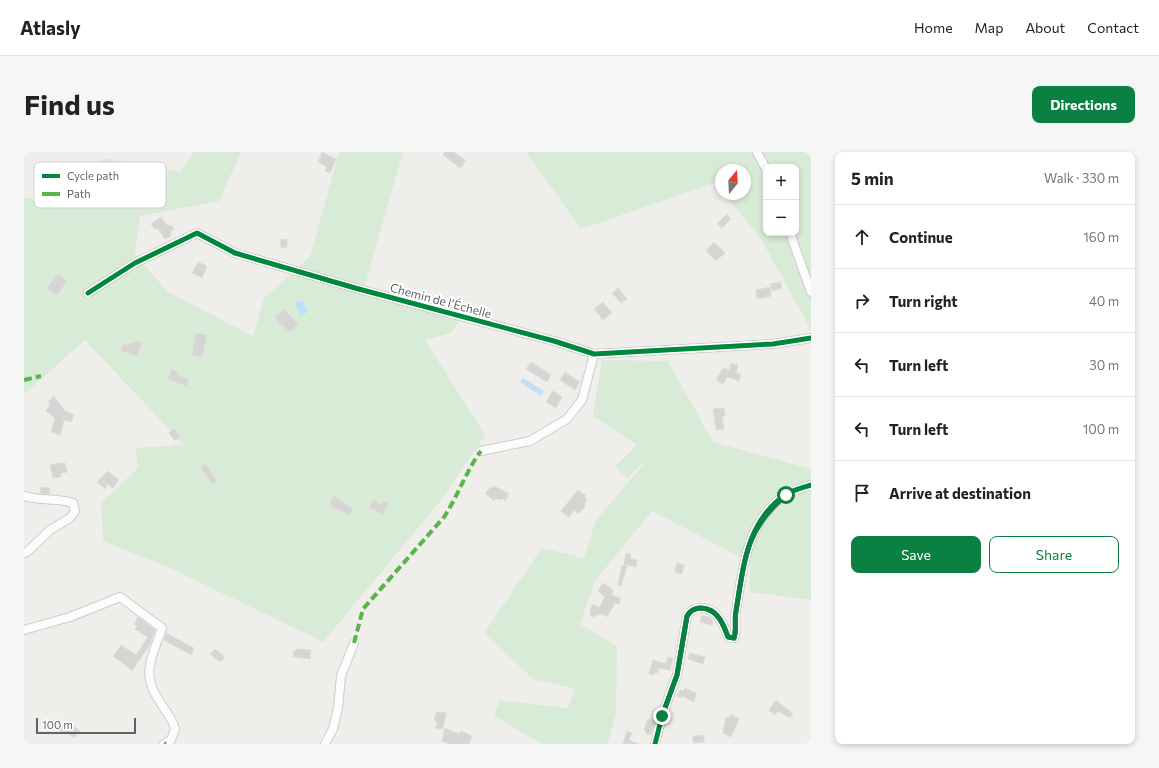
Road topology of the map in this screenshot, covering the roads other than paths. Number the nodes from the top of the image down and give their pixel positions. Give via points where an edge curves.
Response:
1 (757, 152) edge
2 (763, 164) edge
3 (791, 236) edge
4 (811, 292) edge
5 (88, 293) dead end
6 (811, 338) edge
7 (594, 354) junction
8 (481, 451) dead end
9 (811, 485) edge
10 (24, 496) edge
11 (24, 553) edge
12 (24, 630) edge
13 (354, 643) dead end
14 (164, 744) edge
15 (325, 744) edge
16 (655, 744) edge

1 - 2 street
3 - 4 street
5 - 7 street, Chemin de l’Échelle via 134,263 197,233 235,254
6 - 7 street, Chemin de l’Échelle via 773,344
7 - 8 street via 582,400 567,419 530,441
9 - 16 street via 786,495 768,511 754,532 746,552 735,614 734,638 728,637 722,621 712,610 698,608 689,612 677,675
10 - 11 street via 67,501 73,503 75,511 70,518 50,530
12 - 14 street via 70,617 120,597 162,628 149,668 150,686 176,729 171,740
13 - 15 street via 341,676 333,729

